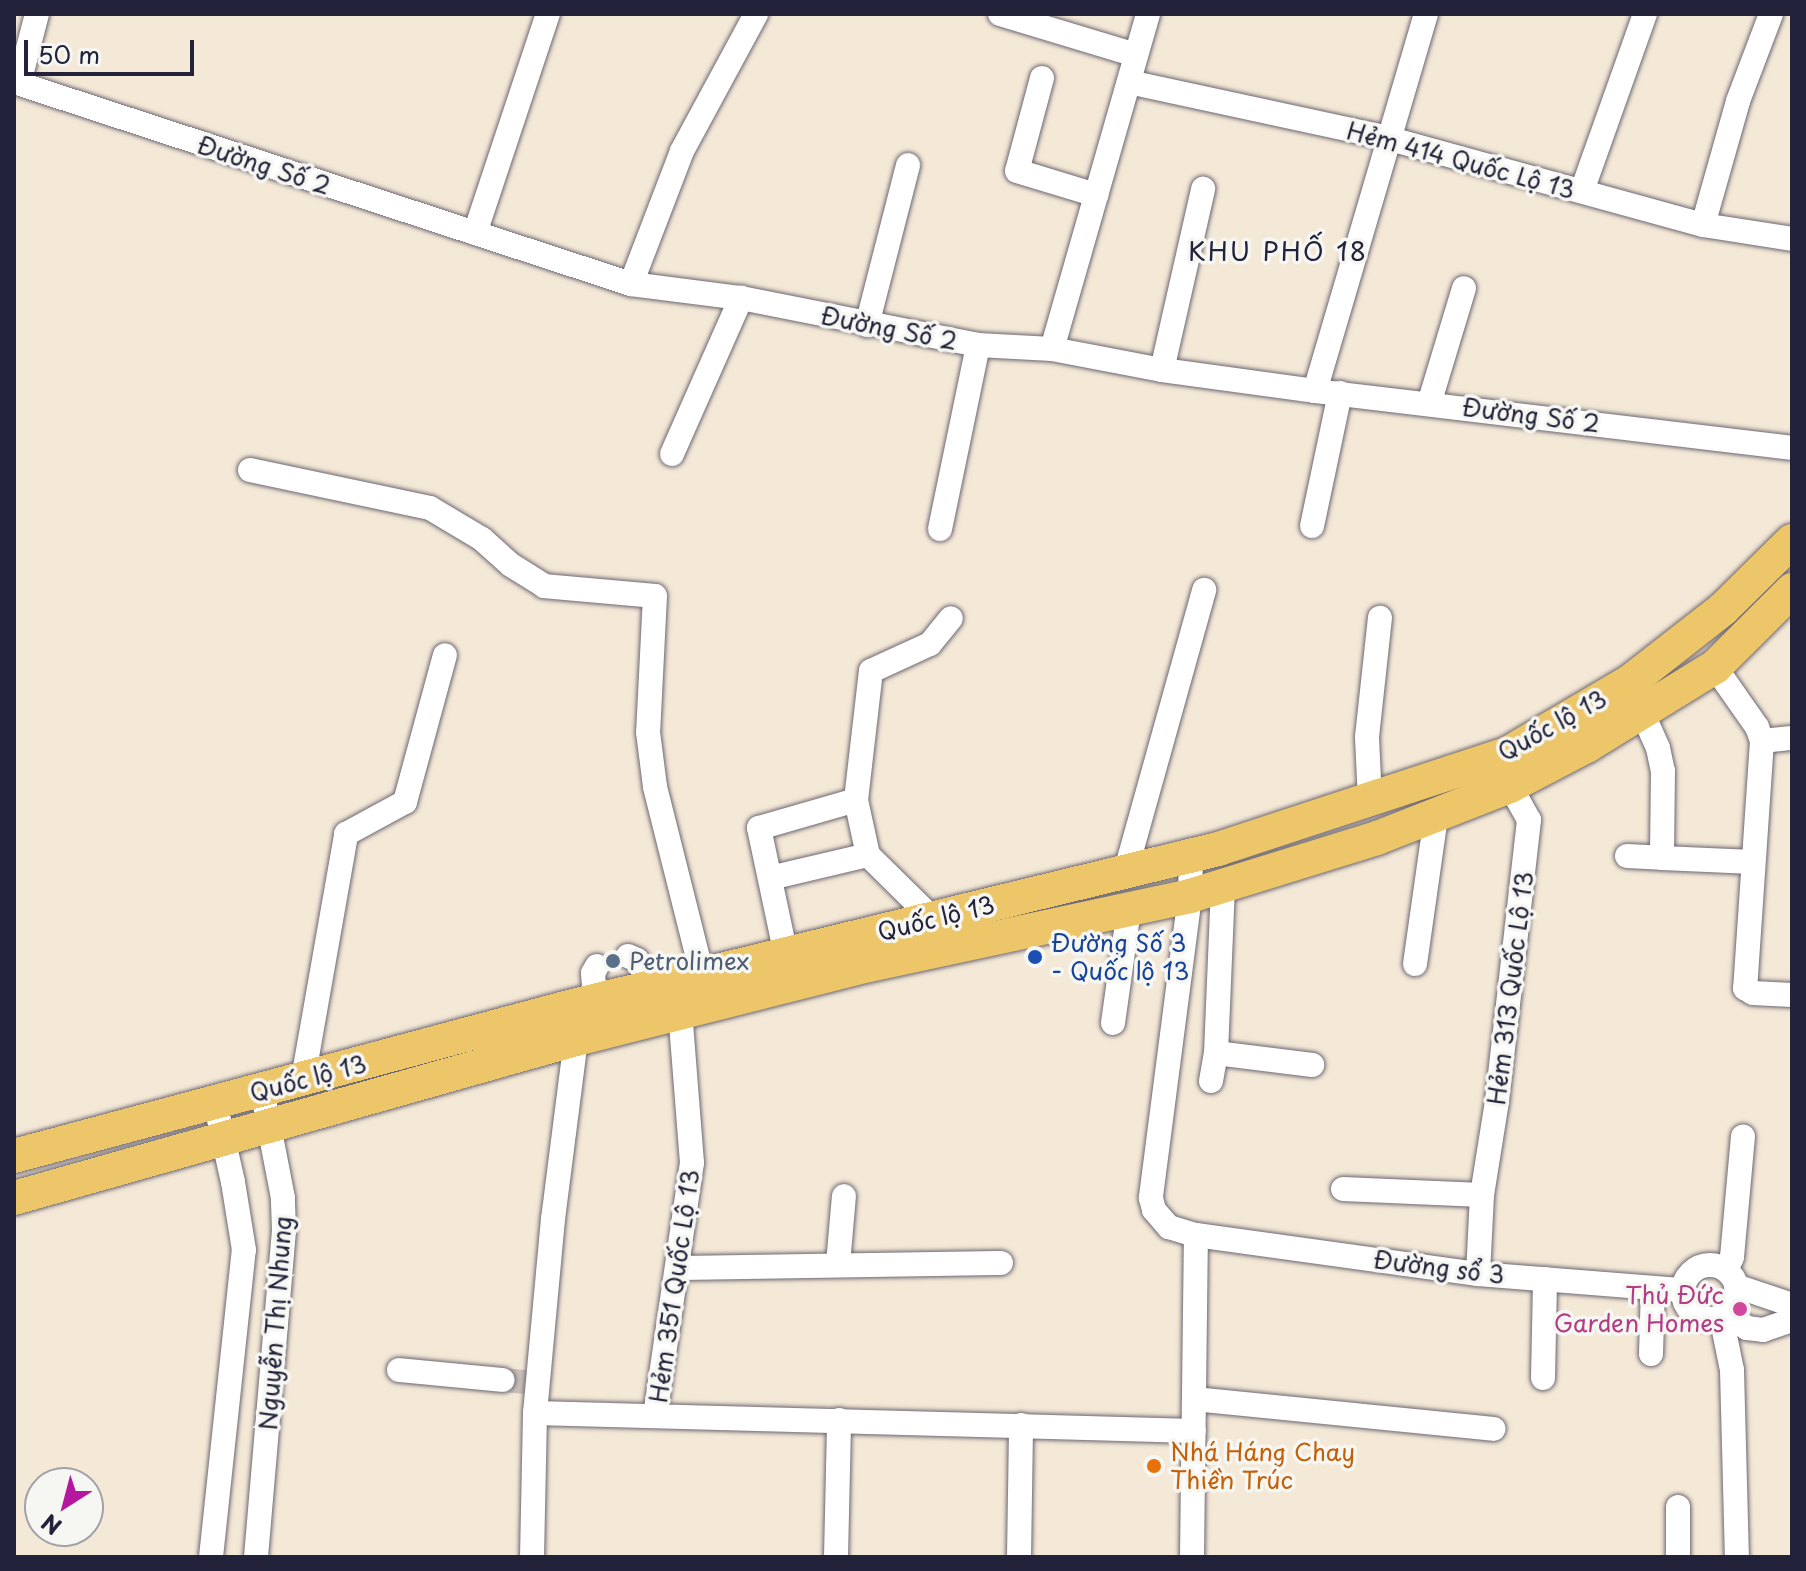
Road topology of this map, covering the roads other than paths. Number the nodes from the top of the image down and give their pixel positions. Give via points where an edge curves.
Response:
1 (37, 14) edge
2 (548, 14) edge
3 (756, 14) edge
4 (1000, 14) edge
5 (1148, 14) edge
6 (1426, 14) edge
7 (1645, 14) edge
8 (1771, 14) edge
9 (1136, 55) junction
10 (1042, 78) dead end
11 (16, 82) edge
12 (1129, 82) junction
13 (1387, 138) junction
14 (908, 165) dead end
15 (1203, 189) dead end
16 (1582, 191) junction
17 (1096, 195) junction
18 (1703, 225) junction
19 (475, 233) junction
20 (1792, 239) edge
21 (631, 284) junction
22 (1464, 288) dead end
23 (741, 298) junction
24 (867, 325) junction
25 (978, 345) junction
26 (1052, 349) junction
27 (1162, 370) junction
28 (1328, 392) junction
29 (1429, 404) junction
30 (1792, 448) edge
31 (672, 454) dead end
32 (250, 470) dead end
33 (1312, 526) dead end
34 (940, 529) dead end
35 (1792, 541) edge
36 (1204, 590) dead end
37 (1792, 590) edge
38 (951, 618) dead end
39 (1380, 618) dead end
40 (445, 655) dead end
41 (1715, 667) junction
42 (1642, 712) junction
43 (1792, 738) edge
44 (1762, 741) junction
45 (1510, 786) junction
46 (856, 800) junction
47 (1370, 801) junction
48 (1436, 817) junction
49 (868, 855) junction
50 (1191, 856) junction
51 (1627, 856) dead end
52 (1662, 858) junction
53 (1753, 862) junction
54 (1126, 870) junction
55 (770, 878) junction
56 (1223, 887) junction
57 (1190, 896) junction
58 (1129, 909) junction
59 (933, 919) junction
60 (786, 955) junction
61 (628, 956) dead end
62 (1415, 964) dead end
63 (597, 966) dead end
64 (702, 974) junction
65 (652, 986) junction
66 (1792, 995) edge
67 (595, 1001) junction
68 (680, 1012) junction
69 (1113, 1023) dead end
70 (576, 1039) junction
71 (1216, 1053) junction
72 (1312, 1065) dead end
73 (303, 1079) junction
74 (1211, 1081) dead end
75 (262, 1090) junction
76 (215, 1102) junction
77 (270, 1125) junction
78 (1743, 1136) dead end
79 (224, 1139) junction
80 (14, 1156) edge
81 (1343, 1189) dead end
82 (1482, 1195) junction
83 (844, 1196) dead end
84 (14, 1198) edge
85 (1196, 1235) junction
86 (1001, 1263) dead end
87 (838, 1264) junction
88 (678, 1268) junction
89 (1478, 1274) junction
90 (1731, 1278) junction
91 (1545, 1279) junction
92 (1653, 1288) junction
93 (1683, 1290) junction
94 (1792, 1305) edge
95 (1724, 1315) junction
96 (1792, 1320) edge
97 (1651, 1354) dead end
98 (399, 1370) dead end
99 (1543, 1378) dead end
100 (523, 1382) junction
101 (1194, 1399) junction
102 (535, 1413) junction
103 (655, 1416) junction
104 (839, 1420) junction
105 (1021, 1425) junction
106 (1493, 1429) dead end
107 (1194, 1431) junction
108 (1678, 1507) dead end
109 (211, 1557) edge
110 (256, 1557) edge
111 (532, 1557) edge
112 (836, 1557) edge
113 (1019, 1557) edge
114 (1192, 1557) edge
115 (1678, 1557) edge
116 (1737, 1557) edge

1 - 11 street
2 - 19 street
3 - 21 street via 682,151
4 - 9 street
5 - 9 street
6 - 13 street
7 - 16 street
8 - 18 street via 1738,101
9 - 12 street
10 - 17 street via 1017,171
11 - 19 street, Đường Số 2
12 - 13 street, Hẻm 414 Quốc Lộ 13
12 - 17 street
13 - 16 street, Hẻm 414 Quốc Lộ 13
13 - 28 street
14 - 24 street
15 - 27 street
16 - 18 street, Hẻm 414 Quốc Lộ 13
17 - 26 street
18 - 20 street, Hẻm 414 Quốc Lộ 13
19 - 21 street, Đường Số 2
21 - 23 street, Đường Số 2
22 - 29 street
23 - 24 street, Đường Số 2
23 - 31 street
24 - 25 street, Đường Số 2
25 - 26 street, Đường Số 2
25 - 34 street
26 - 27 street, Đường Số 2
27 - 28 street, Đường Số 2
28 - 29 street, Đường Số 2
28 - 33 street
29 - 30 street, Đường Số 2
32 - 64 street via 430,508 544,586 655,596 648,732 655,787
35 - 47 highway, Quốc lộ 13 via 1723,609 1618,689 1507,754
36 - 54 street
37 - 41 highway, Quốc lộ 13
38 - 46 street via 930,644 871,671
39 - 47 street via 1367,737
40 - 73 street via 405,802 346,834
41 - 42 highway, Quốc lộ 13
41 - 44 street
42 - 45 highway, Quốc lộ 13
42 - 52 street via 1663,771
43 - 44 street
44 - 53 street
45 - 48 highway, Quốc lộ 13
45 - 82 street, Hẻm 313 Quốc Lộ 13 via 1529,820
46 - 49 street
46 - 55 street via 759,828
47 - 50 highway, Quốc lộ 13
48 - 56 highway, Quốc lộ 13
48 - 62 street
49 - 55 street
49 - 59 street
50 - 54 highway, Quốc lộ 13
50 - 57 street, Đường sổ 3
51 - 52 street
52 - 53 street
53 - 66 street via 1745,988
54 - 59 highway, Quốc lộ 13
55 - 60 street
56 - 57 highway, Quốc lộ 13
56 - 71 street
57 - 58 highway, Quốc lộ 13
57 - 85 street, Đường sổ 3 via 1151,1198 1169,1227
58 - 68 highway, Quốc lộ 13
58 - 69 street
59 - 60 highway, Quốc lộ 13
60 - 64 highway, Quốc lộ 13
61 - 65 street via 637,960
63 - 67 street
64 - 65 highway, Quốc lộ 13
65 - 67 highway, Quốc lộ 13
67 - 73 highway, Quốc lộ 13
68 - 70 highway, Quốc lộ 13
68 - 88 street, Hẻm 351 Quốc Lộ 13 via 692,1163
70 - 77 highway, Quốc lộ 13
70 - 100 street via 553,1219
71 - 72 street
71 - 74 street
73 - 75 highway, Quốc lộ 13
75 - 76 highway, Quốc lộ 13
75 - 77 street, Nguyễn Thị Nhung
76 - 79 street, Nguyễn Thị Nhung
76 - 80 highway, Quốc lộ 13
77 - 79 highway, Quốc lộ 13
77 - 110 street, Nguyễn Thị Nhung via 284,1231
78 - 90 street
79 - 84 highway, Quốc lộ 13
79 - 109 street, Nguyễn Thị Nhung via 244,1250
81 - 82 street
82 - 89 street, Hẻm 313 Quốc Lộ 13
83 - 87 street
85 - 89 street, Đường sổ 3
85 - 101 street
86 - 87 street
87 - 88 street
88 - 103 street, Hẻm 351 Quốc Lộ 13
89 - 91 street, Đường sổ 3
90 - 93 street via 1704,1266 1686,1279
90 - 94 street
90 - 95 street via 1733,1305
91 - 92 street, Đường sổ 3
91 - 99 street
92 - 93 street, Đường sổ 3
92 - 97 street
93 - 95 street via 1695,1314 1707,1319
95 - 96 street via 1763,1330
95 - 116 street via 1732,1370
98 - 100 street
100 - 102 street
101 - 106 street
101 - 107 street
102 - 103 street
102 - 111 street
103 - 104 street
104 - 105 street
104 - 112 street
105 - 107 street
105 - 113 street
107 - 114 street
108 - 115 street

